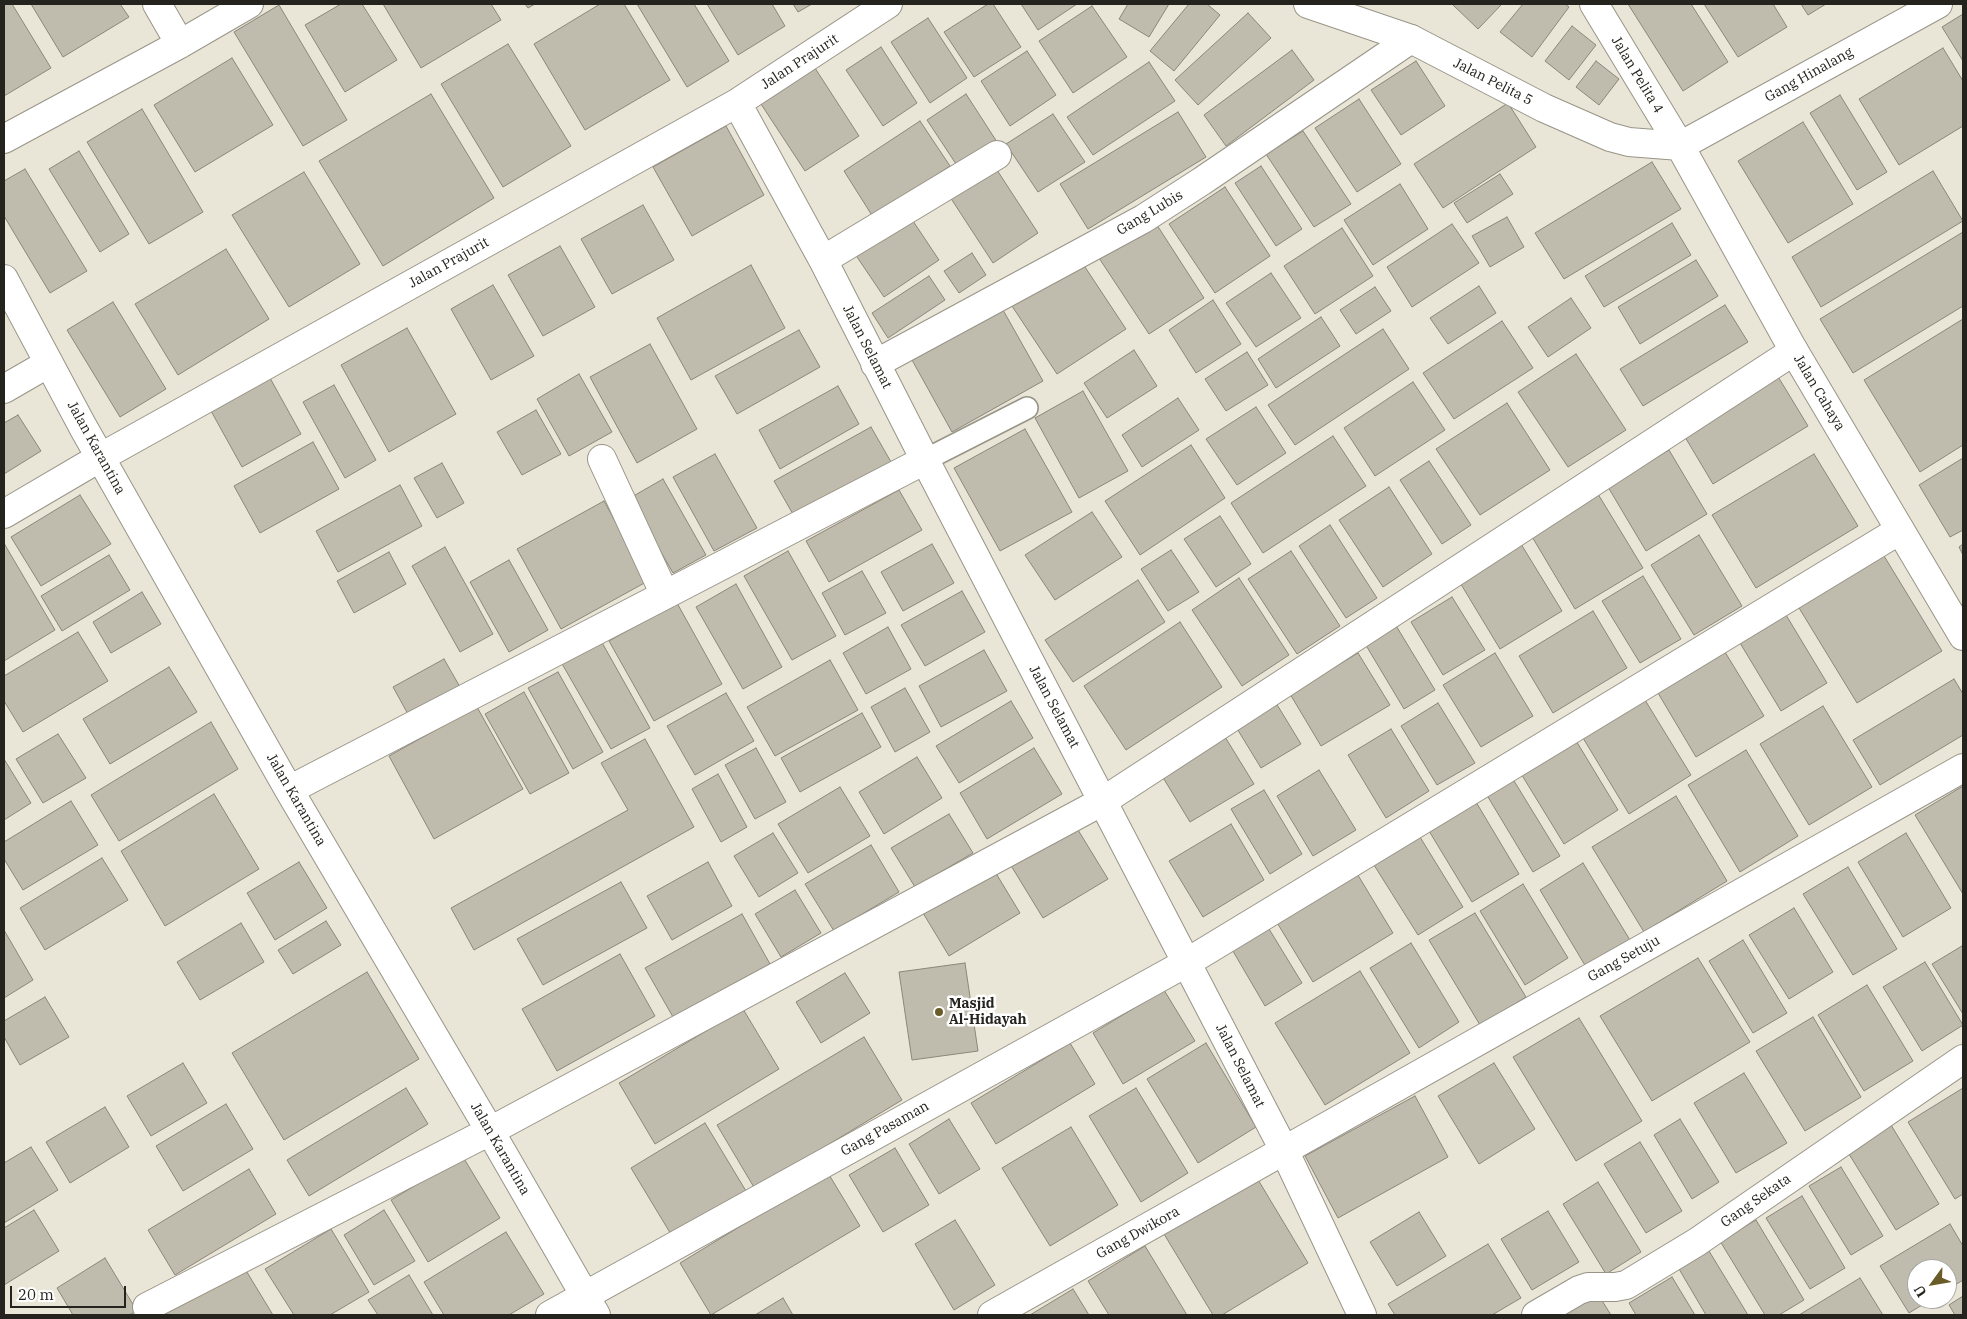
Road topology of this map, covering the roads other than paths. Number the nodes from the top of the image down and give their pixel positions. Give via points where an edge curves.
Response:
1 (158, 4) edge
2 (249, 4) edge
3 (888, 4) edge
4 (1308, 4) edge
5 (1594, 4) edge
6 (1938, 4) edge
7 (1411, 39) junction
8 (180, 44) junction
9 (737, 102) junction
10 (4, 139) edge
11 (1680, 146) junction
12 (997, 155) dead end
13 (823, 260) junction
14 (4, 279) edge
15 (1794, 351) junction
16 (49, 363) junction
17 (875, 364) junction
18 (4, 389) edge
19 (1027, 408) dead end
20 (101, 457) junction
21 (602, 459) dead end
22 (925, 460) junction
23 (4, 514) edge
24 (1900, 530) junction
25 (665, 595) junction
26 (1963, 636) edge
27 (1963, 768) edge
28 (289, 790) junction
29 (1103, 801) junction
30 (1186, 962) junction
31 (1963, 1058) edge
32 (490, 1131) junction
33 (1284, 1150) junction
34 (590, 1306) edge
35 (147, 1307) dead end
36 (550, 1315) edge
37 (992, 1315) edge
38 (1362, 1315) edge
39 (1536, 1315) edge

1 - 8 street
2 - 8 street
3 - 9 street, Jalan Prajurit
4 - 7 street, Jalan Pelita 5
5 - 11 street, Jalan Pelita 4
6 - 11 street, Gang Hinalang
7 - 11 street, Jalan Pelita 5 via 1544,108 1610,138
7 - 17 street, Gang Lubis via 1143,219
8 - 10 street
9 - 13 street, Jalan Selamat
9 - 20 street, Jalan Prajurit
11 - 15 street, Jalan Cahaya
12 - 13 street
13 - 17 street, Jalan Selamat
14 - 16 street, Jalan Karantina
15 - 24 street, Jalan Cahaya
15 - 29 street
16 - 18 street
16 - 20 street, Jalan Karantina
17 - 22 street, Jalan Selamat
19 - 22 lane
20 - 23 street, Jalan Prajurit
20 - 28 street, Jalan Karantina
21 - 25 street
22 - 25 street
22 - 29 street, Jalan Selamat
24 - 26 street, Jalan Cahaya
24 - 30 street, Gang Pasaman
25 - 28 street
27 - 33 street, Gang Setuju
28 - 32 street, Jalan Karantina
29 - 30 street, Jalan Selamat
29 - 32 street
30 - 33 street, Jalan Selamat
30 - 34 street, Gang Pasaman
31 - 39 street, Gang Sekata via 1698,1242 1626,1285 1588,1287
32 - 34 street, Jalan Karantina
32 - 35 street
33 - 37 street, Gang Dwikora
33 - 38 street, Jalan Selamat
34 - 36 street, Gang Pasaman

